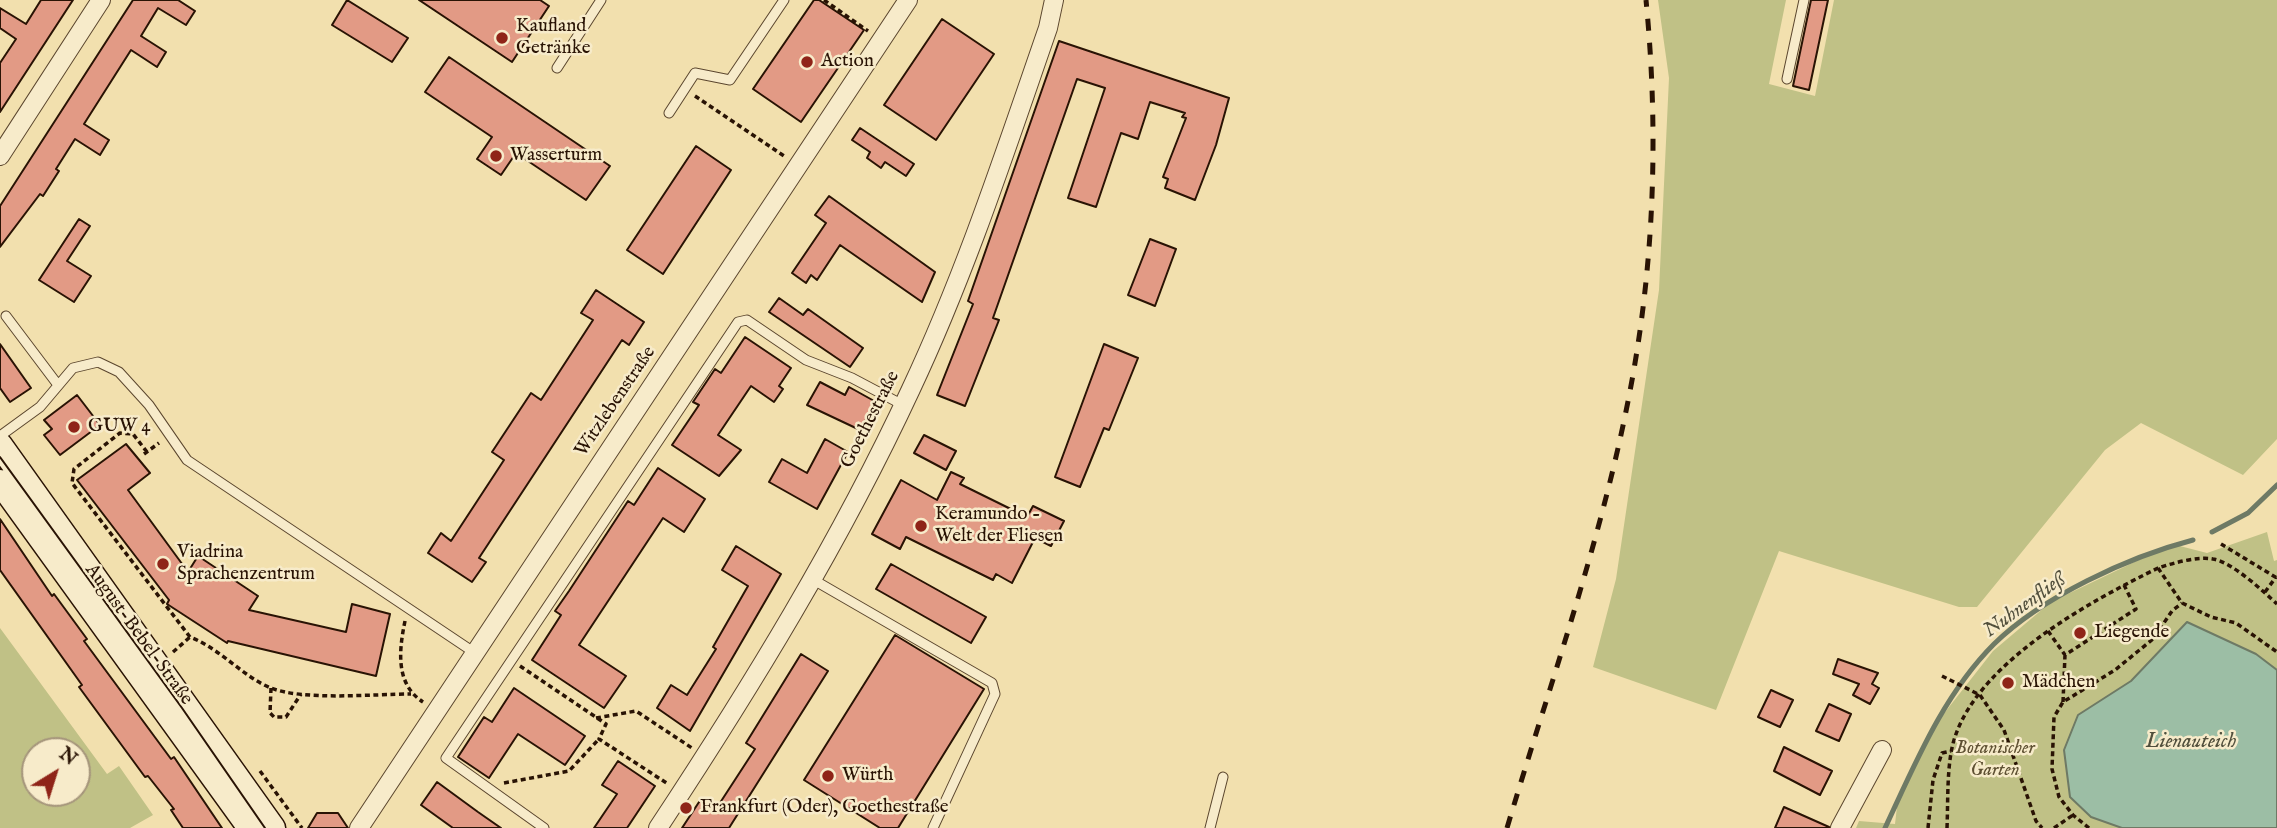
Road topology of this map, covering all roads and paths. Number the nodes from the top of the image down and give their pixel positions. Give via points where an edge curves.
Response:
1 (101, 0) edge
2 (601, 0) edge
3 (784, 0) edge
4 (824, 0) edge
5 (908, 0) edge
6 (1054, 0) edge
7 (1804, 0) edge
8 (881, 40) junction
9 (557, 68) dead end
10 (1787, 79) dead end
11 (685, 89) junction
12 (669, 113) dead end
13 (0, 156) edge
14 (798, 166) junction
15 (6, 316) dead end
16 (58, 386) junction
17 (903, 405) junction
18 (170, 435) junction
19 (0, 436) edge
20 (0, 445) edge
21 (10, 493) edge
22 (2221, 544) dead end
23 (2158, 568) junction
24 (2276, 578) edge
25 (812, 579) junction
26 (2124, 585) junction
27 (2265, 592) junction
28 (2182, 603) junction
29 (2277, 604) edge
30 (407, 607) junction
31 (2048, 631) junction
32 (2277, 652) edge
33 (475, 653) junction
34 (2065, 655) junction
35 (511, 660) junction
36 (1942, 676) dead end
37 (271, 688) junction
38 (301, 694) junction
39 (411, 694) junction
40 (1980, 695) junction
41 (2063, 702) junction
42 (437, 710) junction
43 (596, 718) junction
44 (599, 739) junction
45 (1882, 750) dead end
46 (1951, 751) junction
47 (705, 757) junction
48 (1223, 777) dead end
49 (485, 786) junction
50 (681, 792) junction
51 (2073, 816) junction
52 (250, 828) edge
53 (273, 828) edge
54 (359, 828) edge
55 (544, 828) edge
56 (658, 828) edge
57 (933, 828) edge
58 (1210, 828) edge
59 (1840, 828) edge
60 (1928, 828) edge
61 (1947, 828) edge
62 (2042, 828) edge
63 (2053, 828) edge
64 (2089, 828) edge

1 - 13 street
2 - 9 lane
3 - 11 lane via 730,80 695,73
4 - 8 path
5 - 8 street, Witzlebenstraße
6 - 17 street, Goethestraße via 990,198
7 - 10 lane
8 - 14 street, Witzlebenstraße
11 - 12 lane
11 - 14 path
14 - 33 street, Witzlebenstraße
15 - 16 lane
16 - 18 lane via 73,368 98,362 119,372
16 - 19 lane via 40,407
17 - 25 street, Goethestraße
17 - 35 lane via 806,360 747,320 738,322
18 - 30 lane via 187,460
18 - 37 path via 145,453 133,434 120,433 74,469 72,483 190,637 209,644
20 - 21 street, August-Bebel-Straße
21 - 52 street, August-Bebel-Straße
21 - 53 street, August-Bebel-Straße
22 - 24 path
23 - 26 path
23 - 27 path via 2214,559
23 - 28 path
24 - 27 path
25 - 47 street, Goethestraße
25 - 57 lane via 992,683 995,694
26 - 31 path
26 - 34 path via 2136,609
27 - 29 path
28 - 32 path via 2236,623
28 - 41 path via 2153,639
30 - 33 lane
30 - 39 path via 399,653
31 - 34 path
31 - 40 path via 2007,663
33 - 42 street, Witzlebenstraße
34 - 41 path
35 - 43 path
35 - 49 lane via 446,758
36 - 40 path
37 - 38 path
37 - 38 path via 270,713 282,718
38 - 39 path
39 - 42 path
40 - 46 path
40 - 62 path via 2004,730
41 - 51 path via 2054,717 2052,769 2059,797
42 - 54 street, Witzlebenstraße
43 - 44 path via 606,724
43 - 47 path via 636,711
44 - 49 path via 569,771
44 - 50 path
45 - 59 street
46 - 60 path via 1942,753 1933,780
46 - 61 path
47 - 50 street, Goethestraße
48 - 58 lane
49 - 55 lane
50 - 56 street, Goethestraße
51 - 63 path
51 - 64 path

